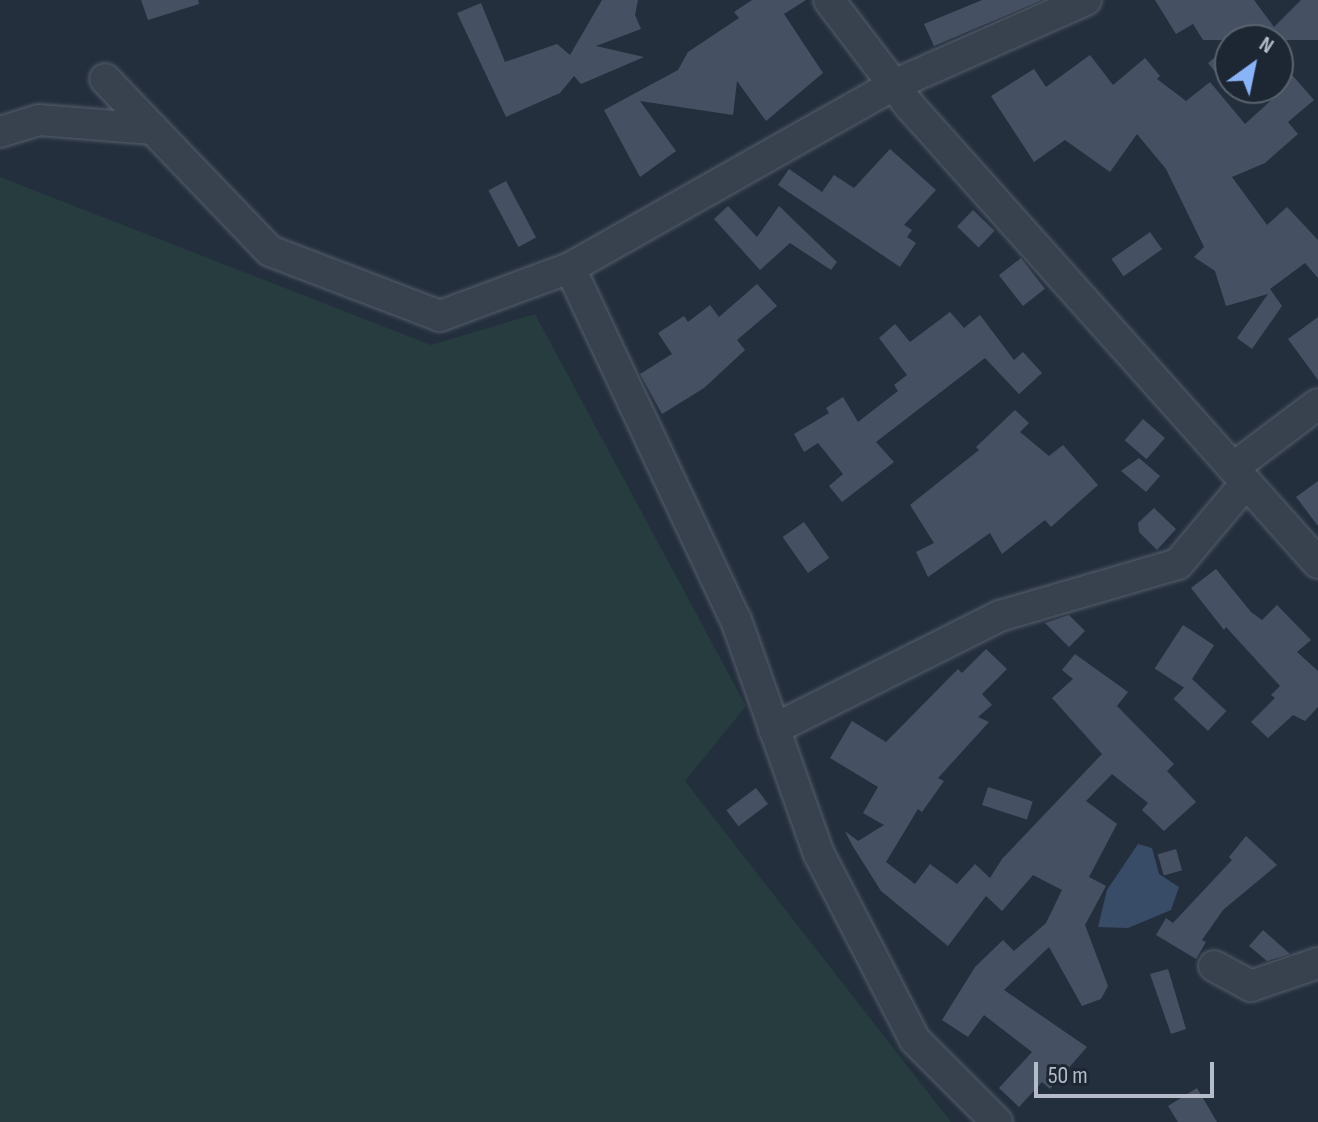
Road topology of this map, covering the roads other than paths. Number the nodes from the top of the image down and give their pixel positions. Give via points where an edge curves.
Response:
1 (829, 0) edge
2 (1086, 0) edge
3 (105, 79) dead end
4 (894, 85) junction
5 (153, 129) junction
6 (0, 132) edge
7 (570, 268) junction
8 (1318, 404) edge
9 (1239, 475) junction
10 (1318, 563) edge
11 (774, 729) junction
12 (1318, 963) edge
13 (1214, 966) dead end
14 (997, 1122) edge

1 - 4 street
2 - 4 street
3 - 5 street
4 - 7 street
4 - 9 street
5 - 6 street via 39,120
5 - 7 street via 270,251 440,316
7 - 11 street via 736,620
8 - 9 street
9 - 10 street
9 - 11 street via 1178,564 1000,616
11 - 14 street via 819,854 915,1040
12 - 13 street via 1251,986

